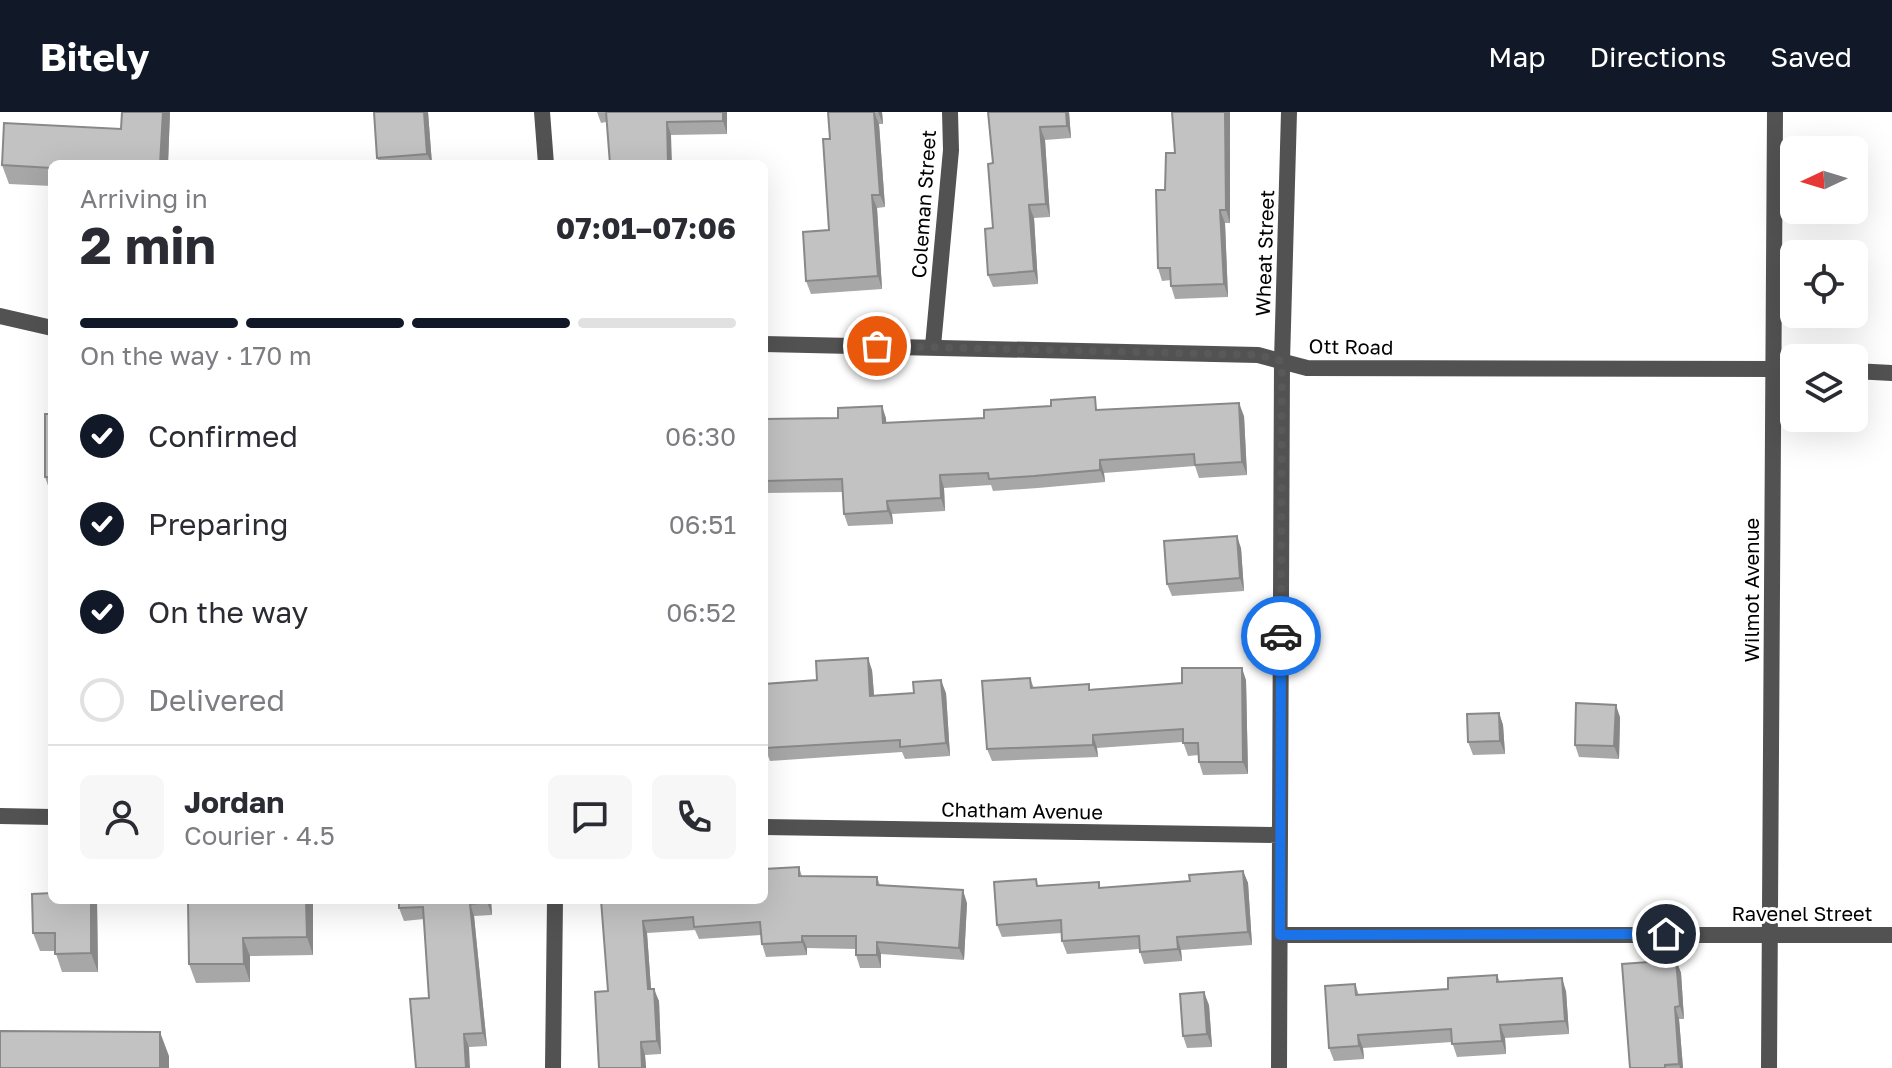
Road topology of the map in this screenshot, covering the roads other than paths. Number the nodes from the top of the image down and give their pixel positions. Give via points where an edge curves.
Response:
1 (542, 112) edge
2 (950, 112) edge
3 (1289, 112) edge
4 (1775, 112) edge
5 (546, 160) edge
6 (0, 316) edge
7 (48, 327) edge
8 (768, 344) edge
9 (933, 346) junction
10 (1282, 361) junction
11 (1773, 368) junction
12 (1780, 368) edge
13 (1868, 372) edge
14 (1892, 373) edge
15 (0, 816) edge
16 (48, 817) edge
17 (768, 827) edge
18 (1280, 835) junction
19 (555, 904) edge
20 (1770, 934) junction
21 (1280, 935) junction
22 (1892, 935) edge
23 (553, 1068) edge
24 (1279, 1068) edge
25 (1769, 1068) edge

1 - 5 street
2 - 9 street, Coleman Street
3 - 10 street, Wheat Street
4 - 11 street, Wilmot Avenue
6 - 7 street
8 - 9 street, Ott Road
9 - 10 street, Ott Road via 1258,355
10 - 11 street, Ott Road via 1307,368
10 - 18 street, Wheat Street
11 - 12 street, Ott Road
11 - 20 street, Wilmot Avenue
13 - 14 street
15 - 16 street
17 - 18 street, Chatham Avenue
18 - 21 street, Wheat Street
19 - 23 street
20 - 21 street, Ravenel Street
20 - 22 street, Ravenel Street
20 - 25 street, Wilmot Avenue
21 - 24 street, Wheat Street

